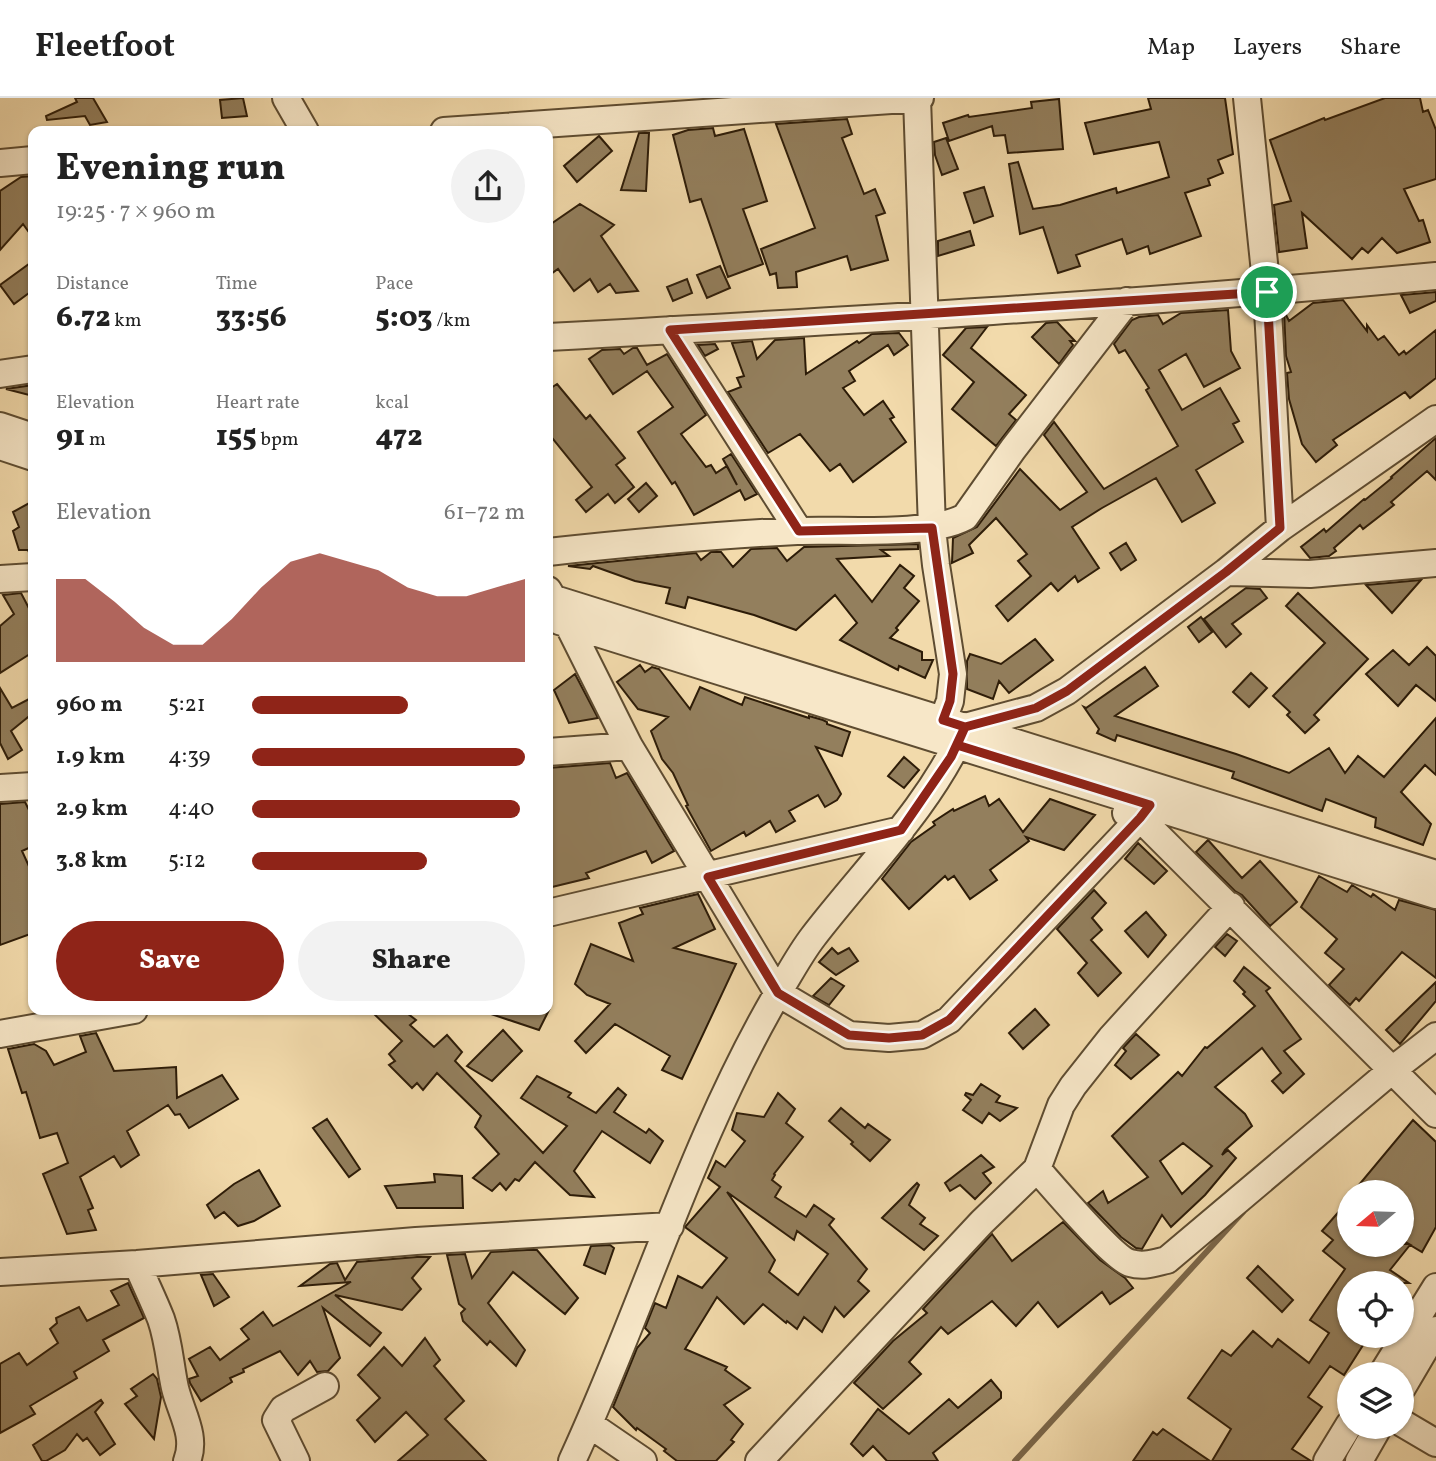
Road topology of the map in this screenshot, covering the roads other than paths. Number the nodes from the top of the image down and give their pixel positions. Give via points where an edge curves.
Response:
1 (286, 98) edge
2 (918, 98) edge
3 (1247, 98) edge
4 (301, 126) edge
5 (516, 126) edge
6 (28, 160) edge
7 (0, 163) edge
8 (1436, 276) edge
9 (1267, 292) junction
10 (1126, 301) junction
11 (926, 316) junction
12 (670, 330) junction
13 (553, 337) edge
14 (28, 370) edge
15 (0, 374) edge
16 (1436, 419) edge
17 (0, 426) edge
18 (28, 435) edge
19 (0, 446) edge
20 (28, 455) edge
21 (932, 528) junction
22 (1280, 528) junction
23 (799, 531) junction
24 (553, 551) edge
25 (1436, 563) edge
26 (1226, 572) junction
27 (28, 577) edge
28 (0, 579) edge
29 (553, 606) edge
30 (954, 737) junction
31 (629, 746) junction
32 (553, 752) edge
33 (28, 786) edge
34 (0, 788) edge
35 (1145, 811) junction
36 (901, 830) junction
37 (1436, 874) edge
38 (708, 877) junction
39 (1436, 895) edge
40 (1231, 906) junction
41 (553, 912) edge
42 (778, 993) junction
43 (106, 1015) edge
44 (0, 1034) edge
45 (1436, 1036) edge
46 (1391, 1071) junction
47 (1436, 1114) edge
48 (1037, 1170) junction
49 (670, 1226) junction
50 (137, 1264) junction
51 (0, 1272) edge
52 (1436, 1287) edge
53 (1436, 1330) edge
54 (1389, 1362) edge
55 (1414, 1368) edge
56 (325, 1386) dead end
57 (589, 1424) junction
58 (1414, 1430) edge
59 (1340, 1439) edge
60 (1372, 1439) edge
61 (1436, 1443) edge
62 (187, 1461) edge
63 (296, 1461) edge
64 (572, 1461) edge
65 (643, 1461) edge
66 (760, 1461) edge
67 (1327, 1461) edge
68 (1359, 1461) edge

1 - 4 street
2 - 5 street
2 - 11 street
3 - 9 street
6 - 7 street
8 - 9 street
9 - 10 street
9 - 22 street
10 - 11 street
10 - 21 street via 965,517
11 - 12 street
11 - 21 street
12 - 13 street
12 - 23 street
14 - 15 street
16 - 22 street
17 - 18 street
19 - 20 street
21 - 23 street
21 - 30 street via 953,674
22 - 26 street
23 - 24 street
25 - 26 street via 1310,573
26 - 30 street via 1067,691 1036,708
27 - 28 street
29 - 30 street
29 - 31 street
30 - 35 street
30 - 36 street
30 - 37 street
31 - 32 street
31 - 38 street
33 - 34 street
35 - 39 street
35 - 40 street
35 - 42 street via 949,1020 922,1035 849,1035
36 - 38 street
36 - 42 street via 812,939
38 - 41 street
38 - 42 street
40 - 46 street
40 - 48 street via 1073,1086 1061,1105
42 - 49 street via 730,1084
43 - 44 street
45 - 46 street
46 - 47 street
46 - 48 street via 1167,1260 1146,1266 1127,1262 1109,1247
48 - 66 street via 982,1222
49 - 50 street
49 - 57 street
50 - 51 street
50 - 62 street via 169,1347 175,1390 192,1449
52 - 54 street
53 - 55 street
56 - 63 street via 283,1409 276,1420
57 - 64 street
57 - 65 street
58 - 61 street
59 - 67 street
60 - 68 street

